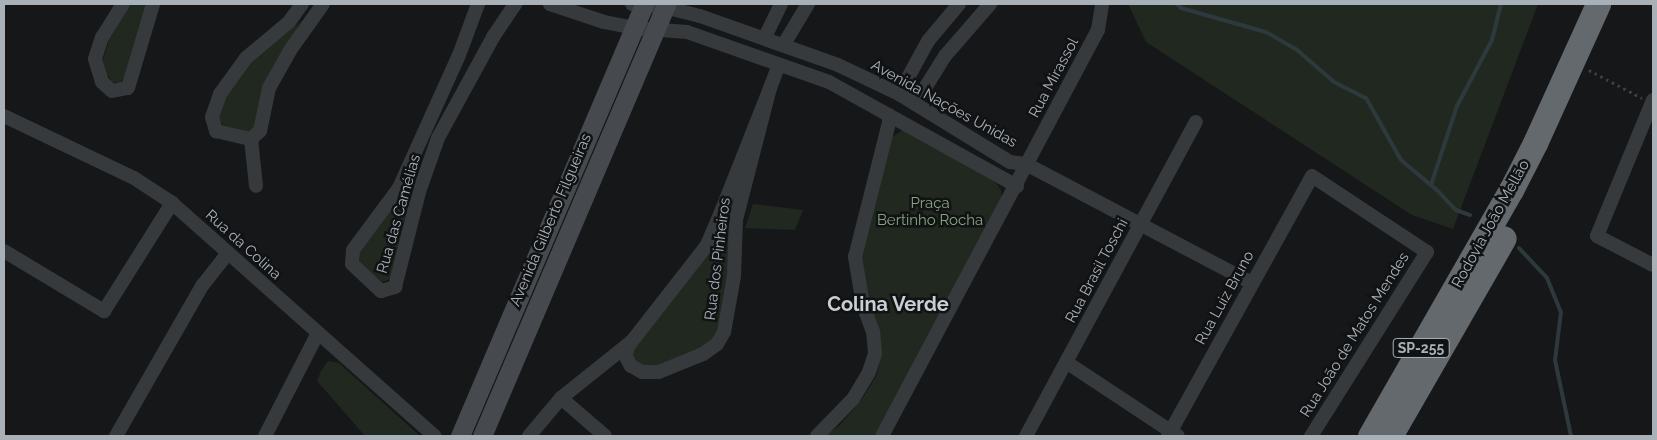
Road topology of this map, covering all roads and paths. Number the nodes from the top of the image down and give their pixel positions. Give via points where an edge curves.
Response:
1 (123, 4) edge
2 (153, 4) edge
3 (302, 4) edge
4 (323, 4) edge
5 (478, 4) edge
6 (515, 4) edge
7 (550, 4) edge
8 (640, 4) edge
9 (781, 4) edge
10 (808, 4) edge
11 (959, 4) edge
12 (990, 4) edge
13 (1102, 4) edge
14 (1598, 4) edge
15 (1617, 4) edge
16 (665, 5) edge
17 (634, 28) junction
18 (654, 29) junction
19 (765, 37) junction
20 (784, 44) junction
21 (779, 65) junction
22 (1588, 69) junction
23 (770, 88) junction
24 (899, 94) junction
25 (1652, 101) edge
26 (916, 104) junction
27 (889, 115) junction
28 (4, 116) edge
29 (1196, 122) dead end
30 (251, 139) junction
31 (1026, 164) junction
32 (1312, 176) joint
33 (256, 186) dead end
34 (1017, 186) junction
35 (172, 203) junction
36 (555, 210) junction
37 (573, 218) junction
38 (1141, 225) junction
39 (4, 252) edge
40 (228, 253) junction
41 (1653, 265) edge
42 (1252, 284) junction
43 (318, 333) junction
44 (631, 341) junction
45 (1066, 362) junction
46 (562, 398) junction
47 (1173, 435) edge
48 (116, 436) edge
49 (265, 436) edge
50 (434, 436) edge
51 (460, 436) edge
52 (482, 436) edge
53 (529, 436) edge
54 (605, 436) edge
55 (817, 436) edge
56 (882, 436) edge
57 (1026, 436) edge
58 (1311, 436) edge
59 (1370, 436) edge
60 (1390, 436) edge

1 - 2 street via 102,37 95,59 102,82 112,91 128,88
3 - 30 street via 289,22 246,58 220,94 212,116 216,131
4 - 30 street via 291,49 269,88 260,131
5 - 6 street, Rua das Camélias via 399,188 353,250 352,264 381,291 395,287 419,192 438,138 493,37
7 - 17 street
8 - 16 street, Avenida Nações Unidas
8 - 17 main road, Avenida Gilberto Filgueiras
9 - 19 street
10 - 20 street
11 - 24 street via 928,41
12 - 26 street via 945,56
13 - 31 street, Rua Mirassol via 1098,30
14 - 59 highway, Rodovia João Mellão / SP-255 via 1511,190
15 - 22 highway, Rodovia João Mellão / SP-255
16 - 18 main road, Avenida Gilberto Filgueiras
16 - 19 street, Avenida Nações Unidas
17 - 18 street
17 - 36 main road, Avenida Gilberto Filgueiras
18 - 21 street via 687,32
18 - 37 main road, Avenida Gilberto Filgueiras
19 - 20 street, Avenida Nações Unidas
20 - 24 street, Avenida Nações Unidas
21 - 23 street, Rua dos Pinheiros
21 - 27 street via 829,82
22 - 25 path
22 - 60 highway, Rodovia João Mellão / SP-255 via 1525,198
23 - 44 street, Rua dos Pinheiros via 707,245
23 - 44 street, Rua dos Pinheiros via 736,219 734,276 724,332 718,344 703,354 659,372 642,372 631,366 625,355
24 - 26 street, Avenida Nações Unidas
25 - 41 street via 1597,236
26 - 31 street, Avenida Nações Unidas via 1010,162
27 - 34 street
27 - 55 street via 890,123 856,257 863,304 873,332 874,353 869,372 853,399
28 - 35 street, Rua da Colina via 134,178
29 - 38 street, Rua Brasil Toschi
30 - 33 street
31 - 34 street
31 - 38 street, Avenida Nações Unidas
32 - 42 street, Rua Luiz Bruno
32 - 58 street, Rua João de Matos Mendes via 1427,252
34 - 56 street
35 - 39 street via 104,311
35 - 40 street, Rua da Colina
36 - 37 main road
36 - 51 main road, Avenida Gilberto Filgueiras
37 - 52 main road, Avenida Gilberto Filgueiras
38 - 42 street, Avenida Nações Unidas
38 - 45 street, Rua Brasil Toschi
40 - 43 street, Rua da Colina
40 - 48 street via 202,286
42 - 47 street, Rua Luiz Bruno
43 - 49 street
43 - 50 street, Rua da Colina
44 - 46 street, Rua dos Pinheiros
45 - 47 street
45 - 57 street, Rua Brasil Toschi
46 - 53 street, Rua dos Pinheiros
46 - 54 street

